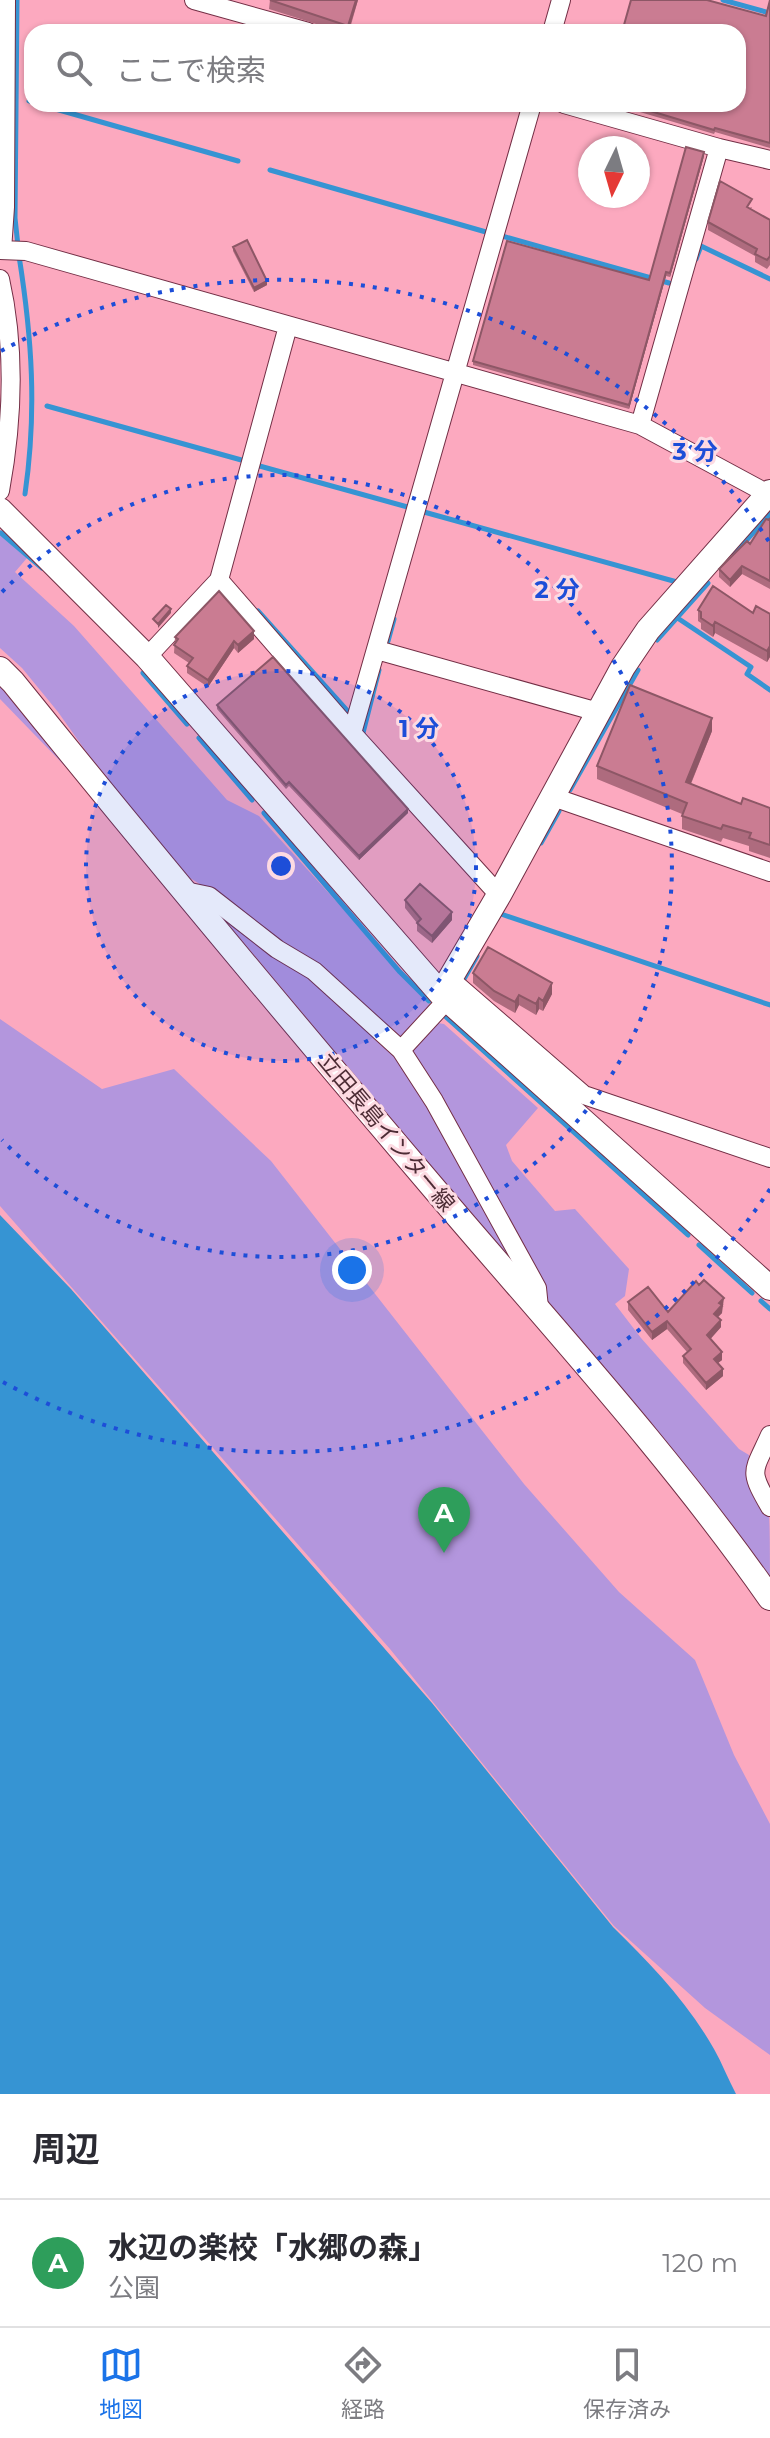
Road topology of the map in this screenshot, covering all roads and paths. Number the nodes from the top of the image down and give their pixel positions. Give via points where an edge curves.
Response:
1 (6, 0) edge
2 (194, 0) edge
3 (561, 0) edge
4 (280, 24) edge
5 (554, 24) edge
6 (530, 112) edge
7 (592, 112) edge
8 (719, 148) junction
9 (770, 160) edge
10 (9, 250) edge
11 (0, 279) edge
12 (288, 326) junction
13 (456, 372) junction
14 (640, 425) junction
15 (0, 491) edge
16 (769, 493) edge
17 (0, 510) edge
18 (219, 580) junction
19 (377, 650) junction
20 (147, 657) junction
21 (0, 669) edge
22 (598, 712) junction
23 (352, 733) junction
24 (553, 797) junction
25 (770, 872) edge
26 (185, 891) junction
27 (499, 895) junction
28 (446, 991) junction
29 (401, 1050) junction
30 (770, 1158) edge
31 (770, 1288) edge
32 (539, 1308) junction
33 (770, 1435) edge
34 (770, 1507) edge
35 (770, 1598) edge

1 - 10 street
2 - 4 street
3 - 5 street
6 - 13 street
7 - 8 street
8 - 9 street
8 - 14 street
10 - 12 street
11 - 15 street via 13,368
12 - 13 street
12 - 18 street
13 - 14 street
13 - 19 street
14 - 16 street
16 - 22 street via 648,630
17 - 20 street
18 - 20 street
18 - 23 street
19 - 22 street
19 - 23 street
20 - 28 street
21 - 26 street, 立田長島インター線
22 - 24 street
23 - 27 street
24 - 25 street
24 - 27 street
26 - 29 street via 209,896 314,971
26 - 32 street, 立田長島インター線
27 - 28 street
28 - 29 street
28 - 30 street via 584,1095
28 - 31 street
29 - 32 street via 537,1288
32 - 35 street, 立田長島インター線 via 661,1453
33 - 34 street via 754,1471

